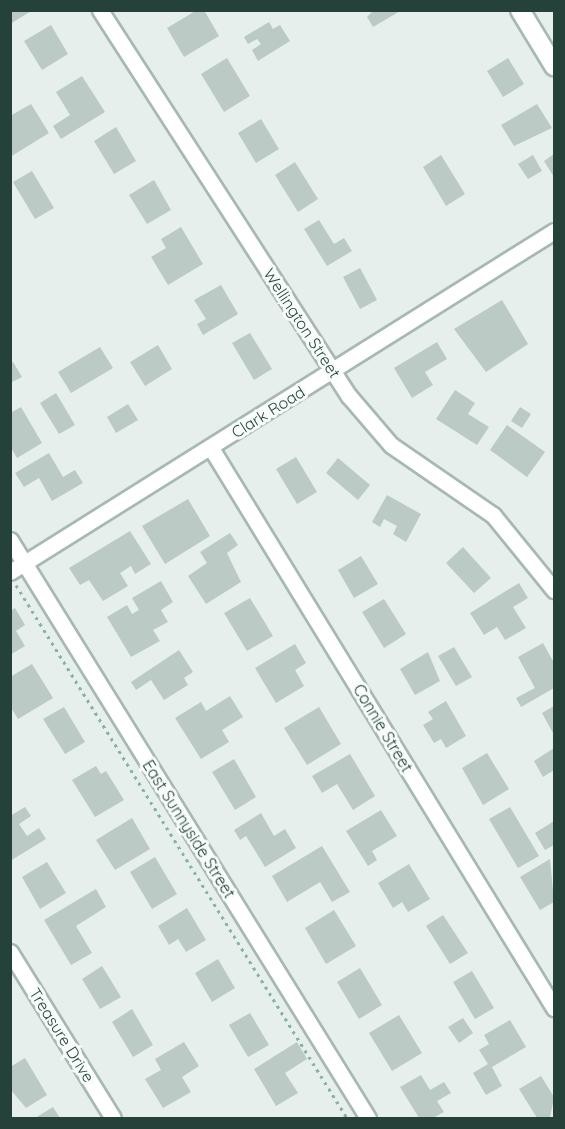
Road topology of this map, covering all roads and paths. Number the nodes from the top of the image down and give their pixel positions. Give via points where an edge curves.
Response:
1 (100, 10) edge
2 (520, 10) edge
3 (555, 66) edge
4 (555, 231) edge
5 (333, 371) junction
6 (211, 448) junction
7 (10, 540) edge
8 (25, 563) junction
9 (14, 576) edge
10 (555, 590) edge
11 (10, 952) edge
12 (555, 1008) edge
13 (113, 1119) edge
14 (347, 1119) edge
15 (368, 1119) edge

1 - 5 street, Wellington Street
2 - 3 main road
4 - 5 street, Clark Road
5 - 6 street, Clark Road
5 - 10 street, Wellington Street via 391,445 493,515
6 - 8 street, Clark Road
6 - 12 street, Connie Street
7 - 8 street, East Sunnyside Street
8 - 9 street, Clark Road
8 - 15 street, East Sunnyside Street
9 - 14 path
11 - 13 street, Treasure Drive

